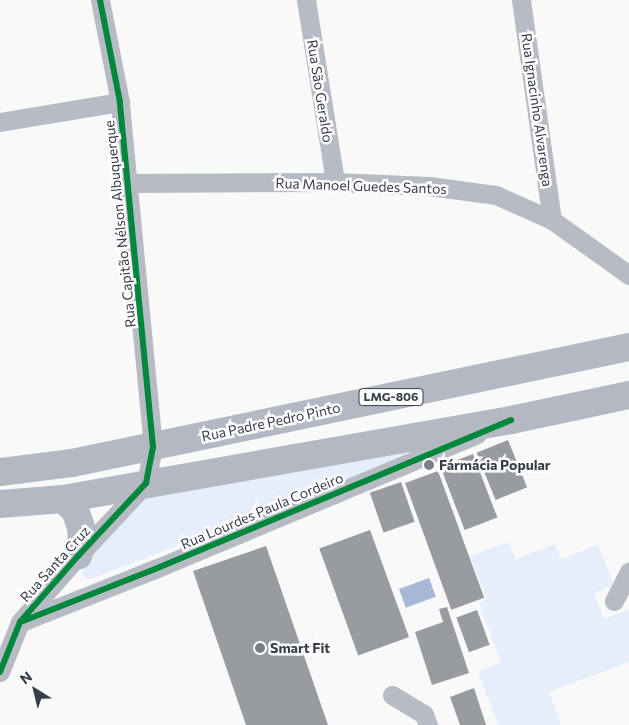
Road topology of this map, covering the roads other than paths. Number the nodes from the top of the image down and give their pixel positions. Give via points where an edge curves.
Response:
1 (100, 0) edge
2 (306, 0) edge
3 (521, 0) edge
4 (120, 102) junction
5 (0, 122) edge
6 (129, 182) junction
7 (335, 182) junction
8 (552, 220) junction
9 (629, 275) edge
10 (629, 347) edge
11 (629, 395) edge
12 (511, 420) junction
13 (153, 446) junction
14 (0, 472) edge
15 (146, 483) junction
16 (62, 499) junction
17 (0, 504) edge
18 (78, 556) junction
19 (629, 572) edge
20 (614, 601) dead end
21 (20, 622) junction
22 (5, 647) edge
23 (0, 672) edge
24 (392, 695) dead end
25 (428, 725) edge

1 - 4 street, Rua Capitão Nélson Albuquerque
2 - 7 street, Rua São Geraldo
3 - 8 street, Rua Ignacinho Alvarenga
4 - 5 street
4 - 6 street, Rua Capitão Nélson Albuquerque
6 - 7 street, Rua Manoel Guedes Santos
6 - 13 street, Rua Capitão Nélson Albuquerque
7 - 8 street, Rua Manoel Guedes Santos via 429,186 496,195
8 - 9 street, Rua Manoel Guedes Santos
10 - 13 highway, Rua Padre Pedro Pinto / LMG-806
11 - 12 highway
12 - 15 highway
12 - 21 street, Rua Lourdes Paula Cordeiro via 164,566
13 - 14 highway, Rua Padre Pedro Pinto / LMG-806 via 72,463
13 - 15 street, Rua Capitão Nélson Albuquerque
15 - 16 highway
15 - 18 street, Rua Santa Cruz
16 - 17 highway
16 - 18 highway via 75,510 81,527
18 - 21 street, Rua Santa Cruz
19 - 20 street
21 - 22 street, Rua Santa Cruz
22 - 23 street, Rua Santa Cruz
24 - 25 street via 424,714

